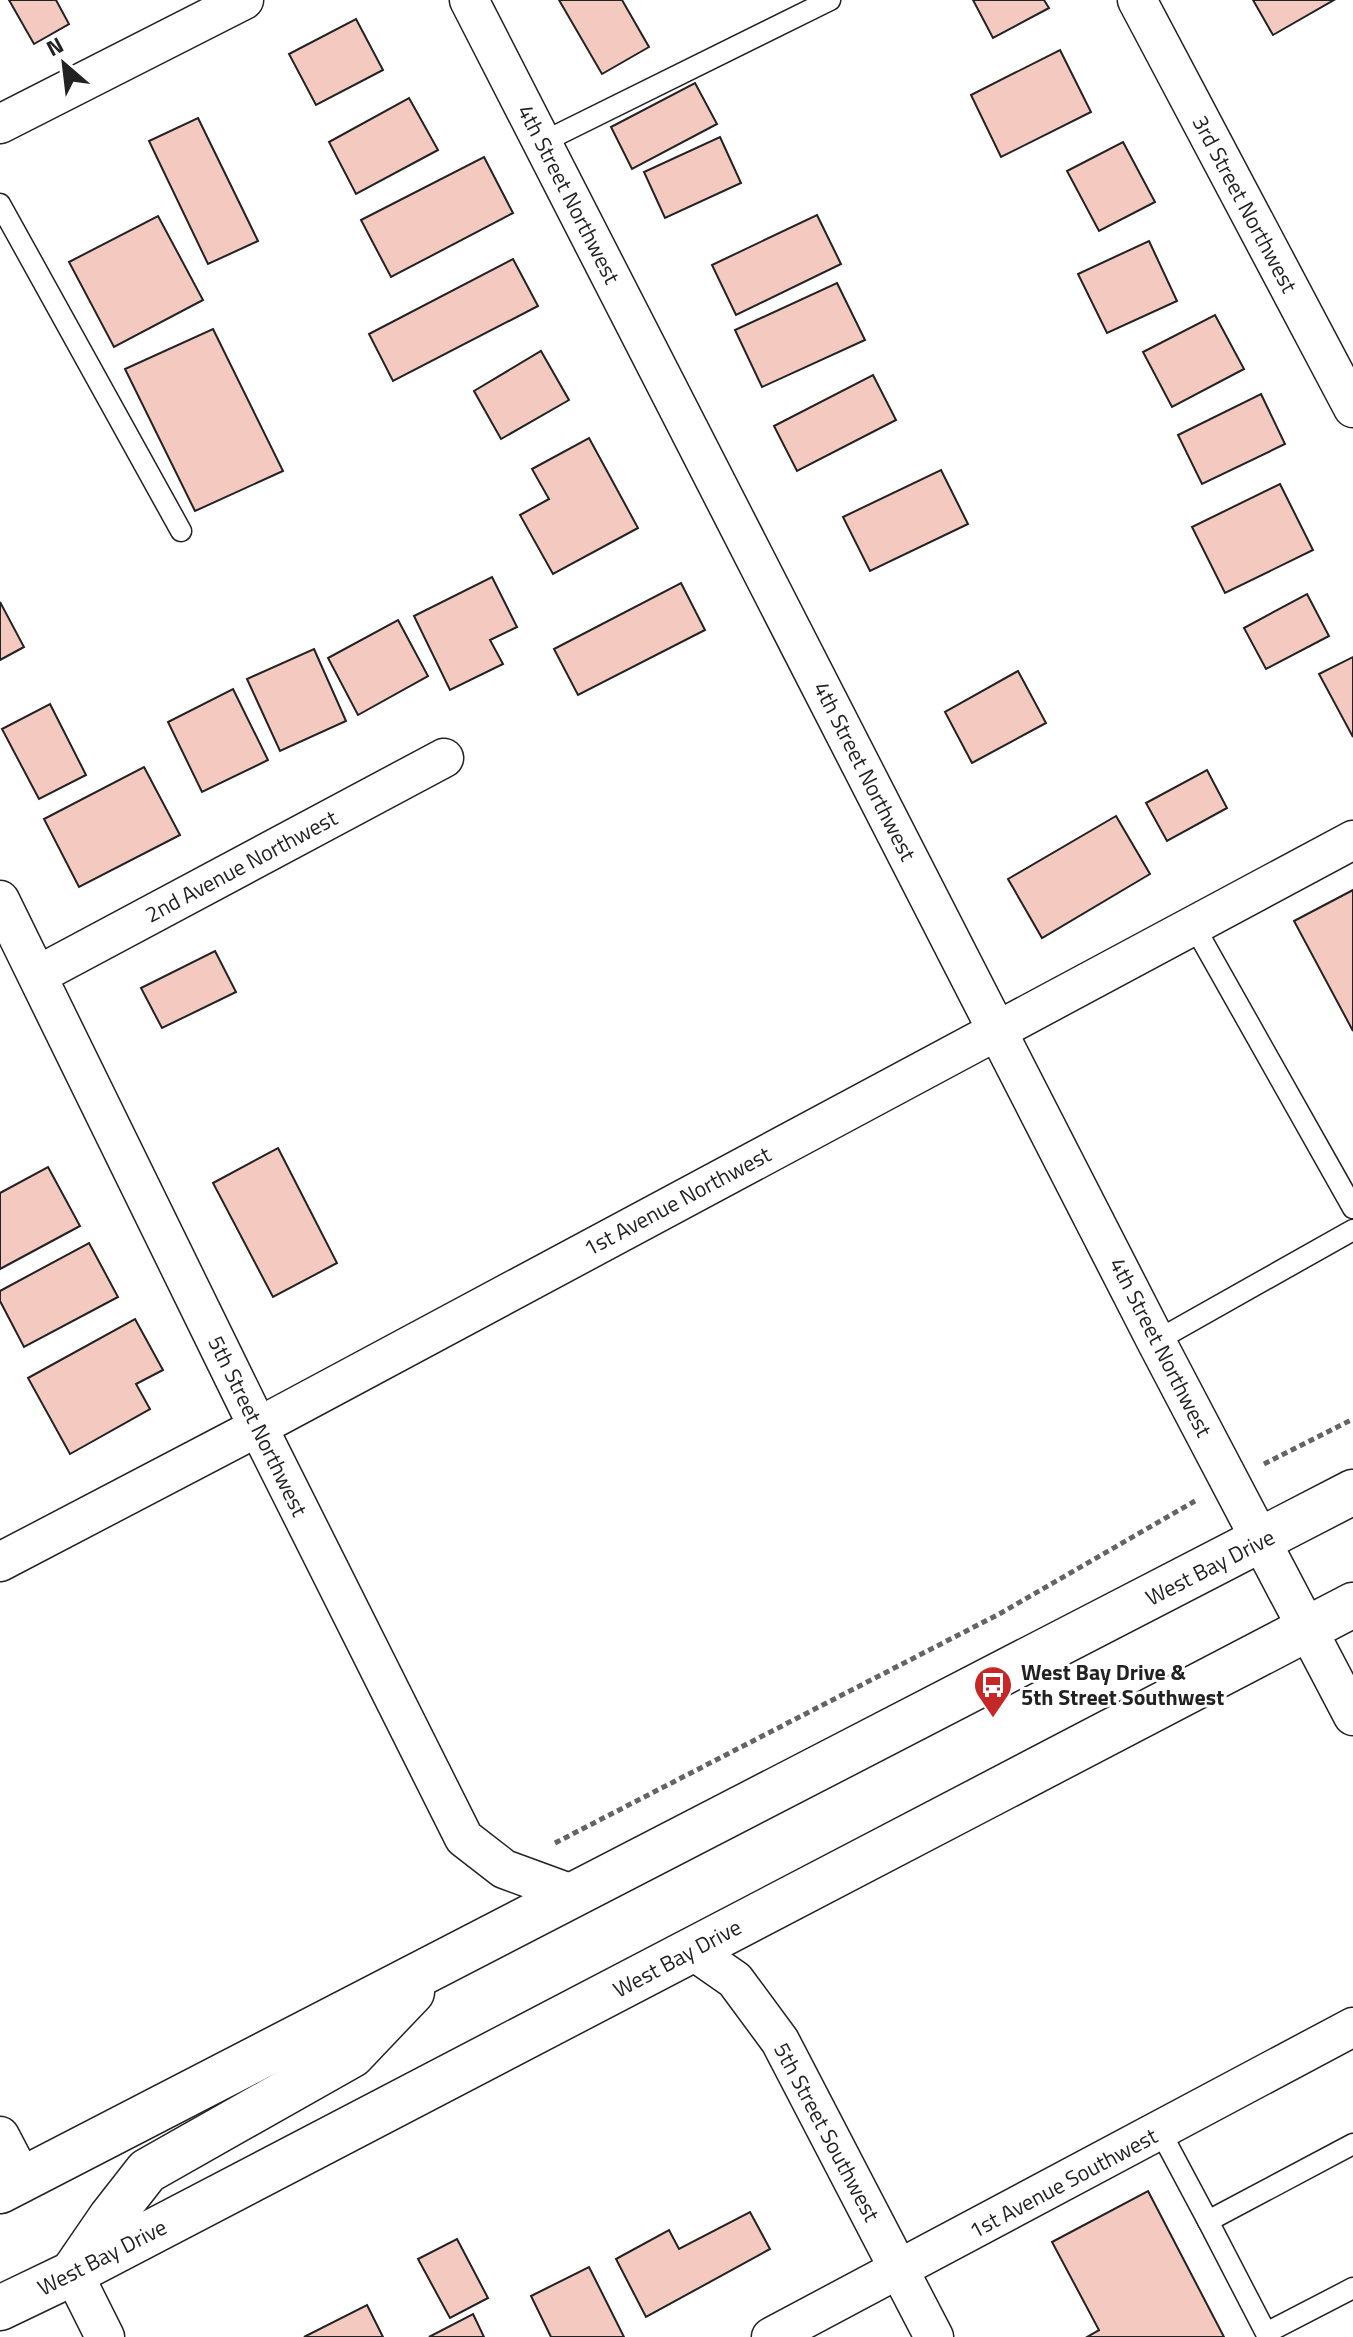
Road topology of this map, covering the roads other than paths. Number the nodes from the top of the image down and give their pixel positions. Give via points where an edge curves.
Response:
1 (244, 0) edge
2 (469, 0) edge
3 (830, 0) edge
4 (1137, 0) edge
5 (0, 124) edge
6 (543, 142) junction
7 (0, 204) edge
8 (1353, 408) edge
9 (181, 531) dead end
10 (444, 758) dead end
11 (1353, 840) edge
12 (0, 900) edge
13 (1194, 926) junction
14 (38, 975) junction
15 (997, 1029) junction
16 (1353, 1208) edge
17 (1353, 1230) edge
18 (1156, 1341) junction
19 (258, 1427) junction
20 (1353, 1492) edge
21 (1262, 1541) junction
22 (0, 1562) edge
23 (1353, 1605) edge
24 (1307, 1628) junction
25 (1353, 1716) edge
26 (575, 1895) junction
27 (692, 1950) junction
28 (436, 1967) junction
29 (1353, 2027) edge
30 (1160, 2131) junction
31 (0, 2136) edge
32 (1353, 2144) edge
33 (8, 2195) edge
34 (1208, 2221) junction
35 (900, 2270) junction
36 (73, 2273) junction
37 (1353, 2288) edge
38 (0, 2308) edge
39 (105, 2337) edge
40 (771, 2337) edge
41 (934, 2337) edge

1 - 5 street
2 - 6 street, 4th Street Northwest
3 - 6 lane
4 - 8 street, 3rd Street Northwest
6 - 15 street, 4th Street Northwest
7 - 9 lane
10 - 14 street, 2nd Avenue Northwest
11 - 13 street, 1st Avenue Northwest
12 - 14 street, 5th Street Northwest
13 - 15 street, 1st Avenue Northwest
13 - 16 lane
14 - 19 street, 5th Street Northwest
15 - 18 street, 4th Street Northwest
15 - 19 street, 1st Avenue Northwest
17 - 18 lane
18 - 21 street, 4th Street Northwest
19 - 22 street, 1st Avenue Northwest
19 - 26 street, 5th Street Northwest via 464,1838 504,1869
20 - 21 main road, West Bay Drive
21 - 24 street, 4th Street Northwest
21 - 26 main road, West Bay Drive
23 - 24 main road, West Bay Drive
24 - 25 street, 4th Street Northwest
24 - 27 main road, West Bay Drive
26 - 28 main road, West Bay Drive
27 - 35 street, 5th Street Southwest via 735,1980 780,2041
27 - 36 main road, West Bay Drive
28 - 33 main road, West Bay Drive
28 - 36 main road via 352,2055 147,2171
29 - 30 street, 1st Avenue Southwest
30 - 34 lane
30 - 35 street, 1st Avenue Southwest
31 - 33 street
32 - 34 lane
34 - 37 lane via 1266,2333
35 - 40 street, 1st Avenue Southwest
35 - 41 street, 5th Street Southwest
36 - 38 main road, West Bay Drive
36 - 39 street

